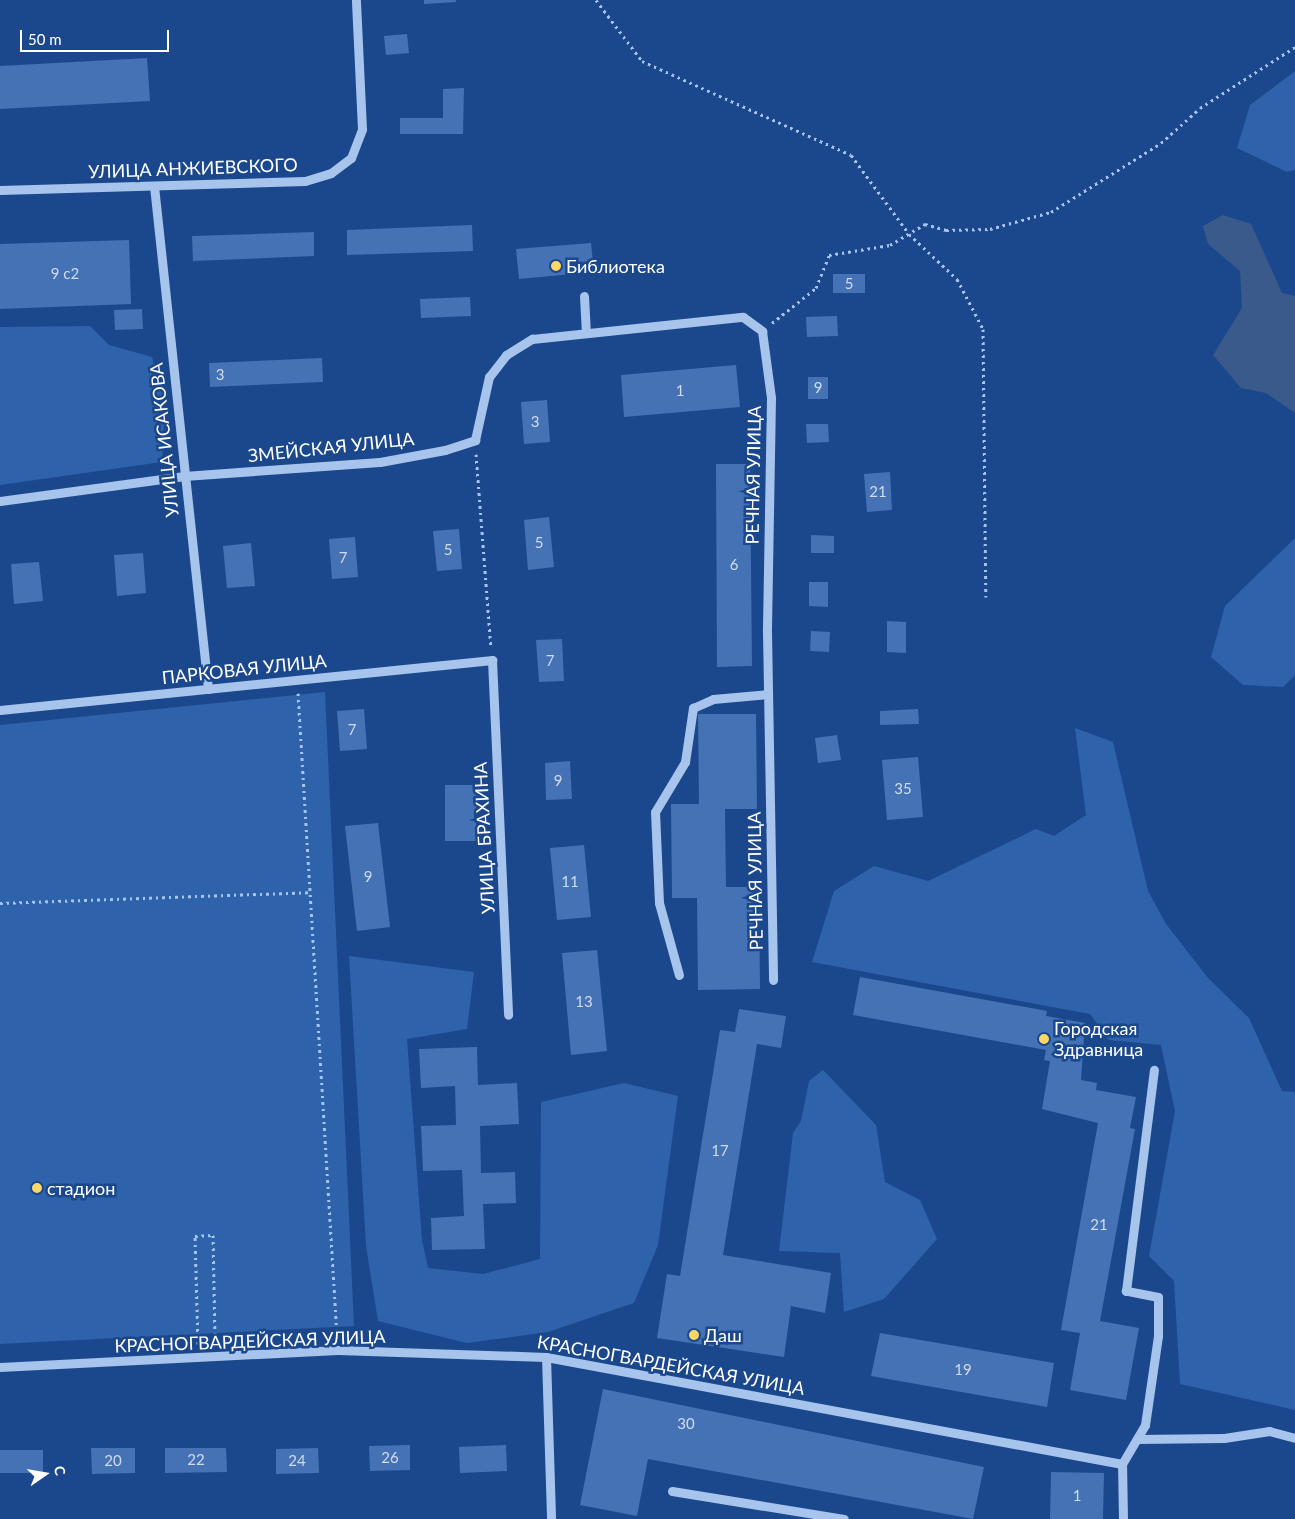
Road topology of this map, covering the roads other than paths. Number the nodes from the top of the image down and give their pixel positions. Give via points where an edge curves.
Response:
1 (356, 0) edge
2 (154, 186) junction
3 (0, 190) edge
4 (584, 296) dead end
5 (586, 330) junction
6 (184, 476) junction
7 (0, 501) edge
8 (492, 660) joint
9 (208, 689) junction
10 (768, 694) junction
11 (0, 710) edge
12 (679, 975) dead end
13 (773, 980) dead end
14 (508, 1015) dead end
15 (1154, 1070) dead end
16 (546, 1357) junction
17 (0, 1367) edge
18 (1295, 1438) edge
19 (1137, 1439) junction
20 (1122, 1464) junction
21 (672, 1491) dead end
22 (826, 1518) edge
23 (551, 1519) edge
24 (844, 1519) edge
25 (1123, 1519) edge

1 - 2 street, УЛИЦА АНЖИЕВСКОГО via 362,129 351,158 331,173 305,181
2 - 3 street, УЛИЦА АНЖИЕВСКОГО
2 - 6 street, УЛИЦА ИСАКОВА
4 - 5 street
5 - 6 street, ЗМЕЙСКАЯ УЛИЦА via 532,339 506,355 490,377 474,440 380,462
5 - 10 street, РЕЧНАЯ УЛИЦА via 743,316 762,331 771,398
6 - 7 street, ЗМЕЙСКАЯ УЛИЦА
6 - 9 street, УЛИЦА ИСАКОВА
8 - 9 street, ПАРКОВАЯ УЛИЦА
8 - 14 street, УЛИЦА БРАХИНА
9 - 11 street, ПАРКОВАЯ УЛИЦА
10 - 12 street via 713,699 693,708 685,762 655,812 659,903
10 - 13 street, РЕЧНАЯ УЛИЦА
15 - 19 street via 1126,1290 1158,1298 1158,1336 1146,1425
16 - 17 street, КРАСНОГВАРДЕЙСКАЯ УЛИЦА via 338,1350
16 - 20 street, КРАСНОГВАРДЕЙСКАЯ УЛИЦА
16 - 23 street
18 - 19 street via 1269,1431 1224,1438
19 - 20 street
20 - 25 street
21 - 22 street
22 - 24 street

